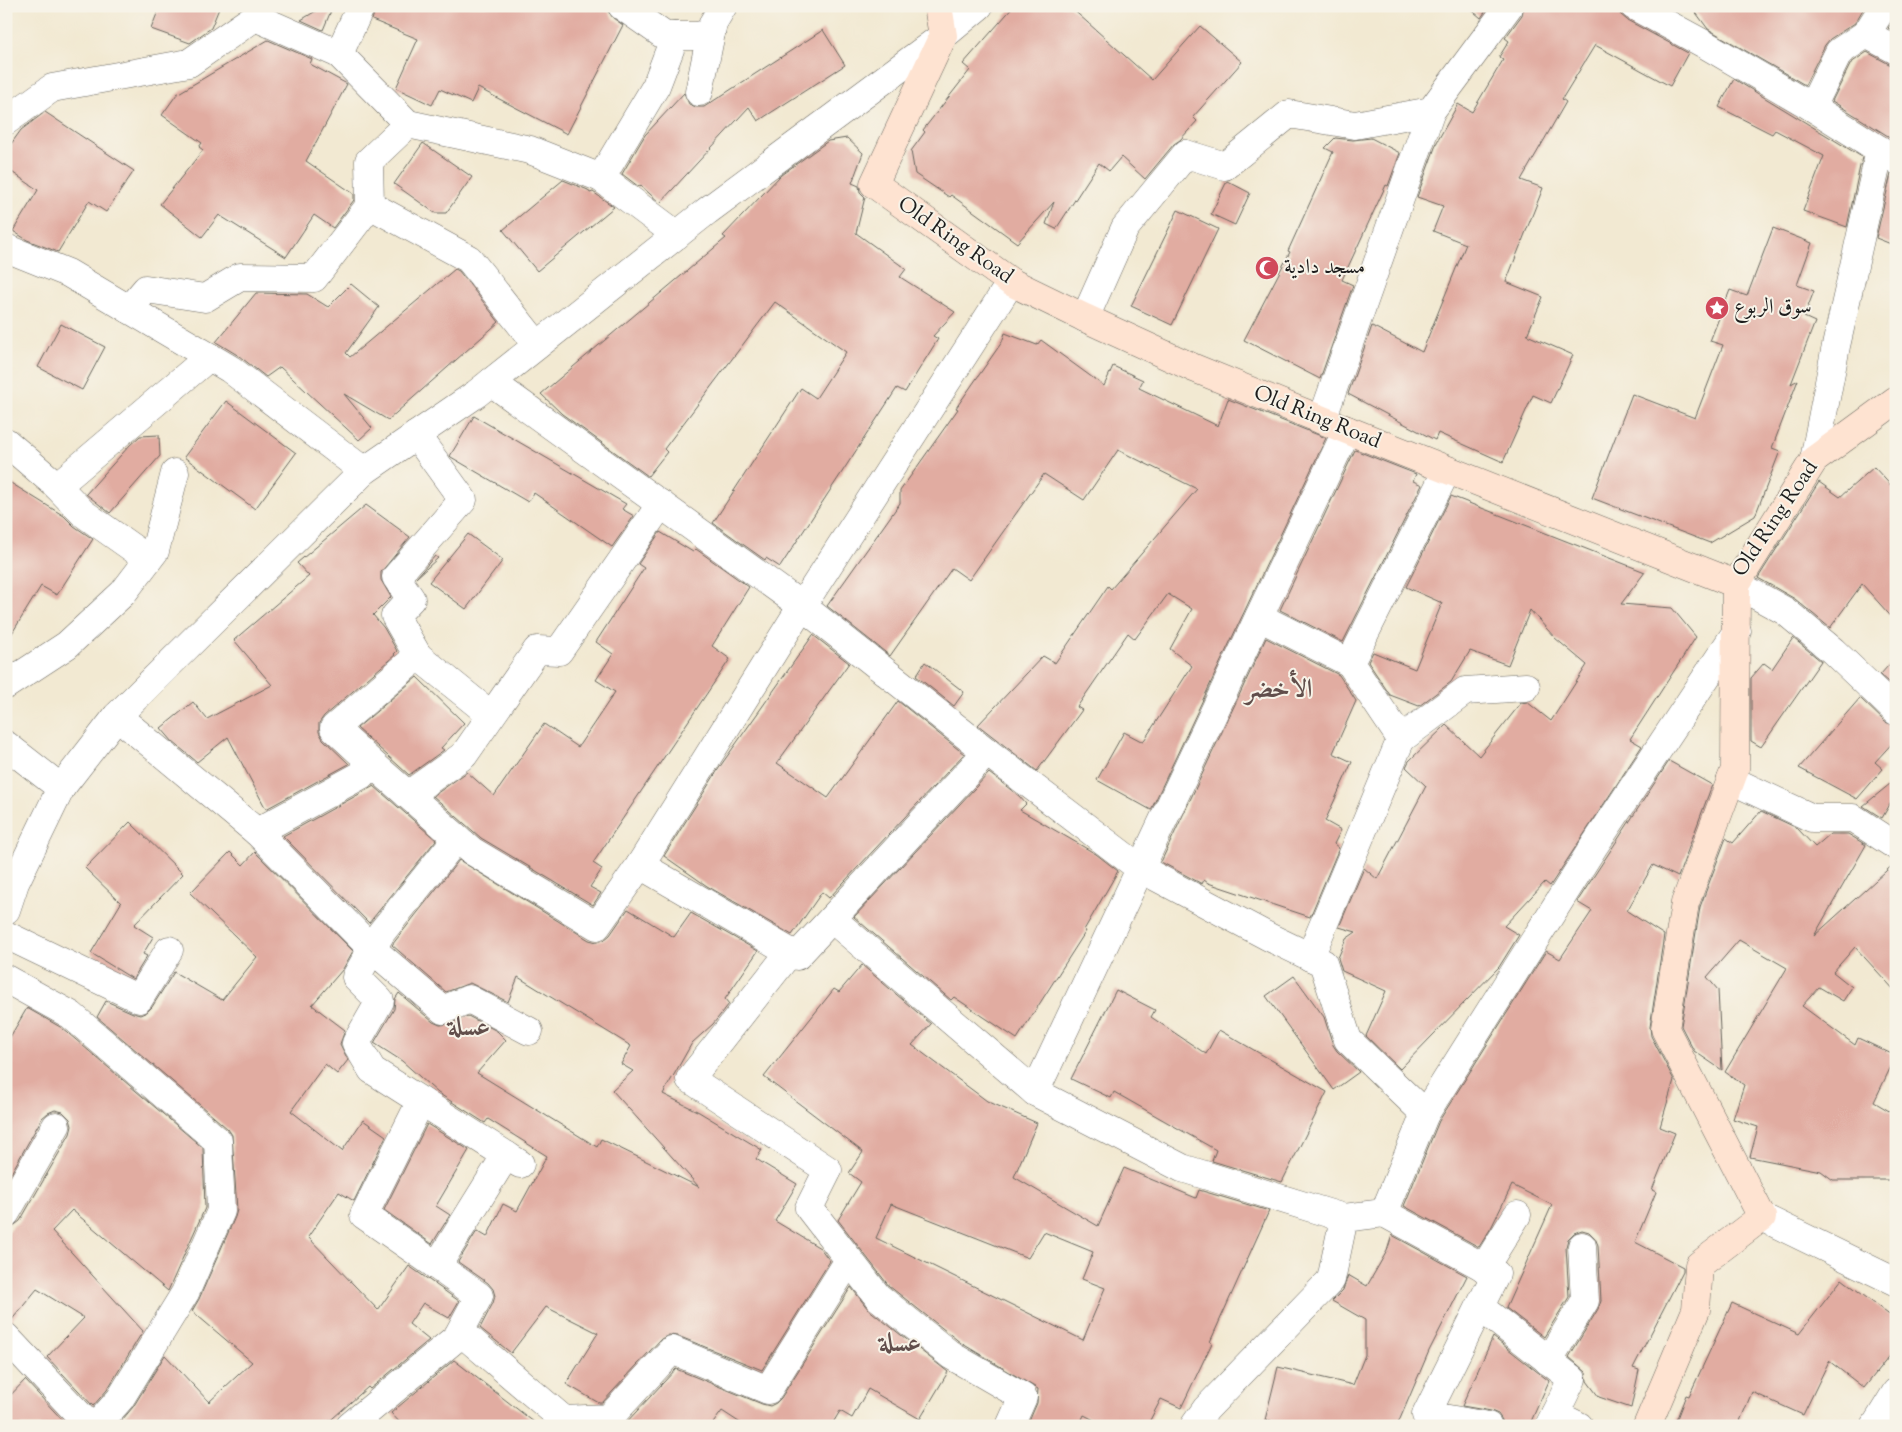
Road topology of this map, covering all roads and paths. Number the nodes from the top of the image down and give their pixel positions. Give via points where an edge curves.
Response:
1 (361, 6) edge
2 (622, 6) edge
3 (723, 6) edge
4 (938, 6) edge
5 (979, 6) edge
6 (1509, 6) edge
7 (1634, 6) edge
8 (1884, 6) edge
9 (711, 33) junction
10 (1866, 34) junction
11 (675, 36) junction
12 (943, 36) junction
13 (1896, 50) edge
14 (339, 54) junction
15 (699, 92) dead end
16 (1812, 107) junction
17 (1431, 111) junction
18 (6, 121) edge
19 (408, 124) junction
20 (1888, 155) edge
21 (601, 178) junction
22 (370, 205) junction
23 (677, 235) junction
24 (6, 248) edge
25 (1011, 282) junction
26 (129, 309) junction
27 (1085, 318) junction
28 (537, 345) junction
29 (209, 357) junction
30 (491, 382) junction
31 (1896, 400) edge
32 (1322, 420) junction
33 (1346, 430) junction
34 (416, 435) junction
35 (6, 442) edge
36 (1814, 460) junction
37 (1448, 470) junction
38 (364, 471) junction
39 (174, 473) dead end
40 (57, 486) junction
41 (661, 504) junction
42 (148, 559) junction
43 (1736, 584) junction
44 (802, 606) junction
45 (1259, 616) junction
46 (1737, 631) junction
47 (418, 656) junction
48 (1350, 663) junction
49 (6, 685) edge
50 (1526, 687) dead end
51 (1896, 711) edge
52 (491, 715) junction
53 (117, 716) junction
54 (1401, 739) junction
55 (6, 744) edge
56 (987, 752) junction
57 (376, 767) junction
58 (1731, 780) junction
59 (60, 788) junction
60 (408, 795) junction
61 (257, 832) junction
62 (457, 838) junction
63 (1896, 846) edge
64 (640, 865) junction
65 (1141, 869) junction
66 (6, 910) edge
67 (832, 919) junction
68 (6, 935) edge
69 (372, 949) junction
70 (169, 950) dead end
71 (790, 952) junction
72 (1310, 957) junction
73 (6, 979) edge
74 (529, 1031) dead end
75 (1035, 1092) junction
76 (421, 1101) junction
77 (1425, 1114) junction
78 (56, 1126) dead end
79 (6, 1213) edge
80 (1384, 1213) junction
81 (1518, 1215) dead end
82 (1762, 1217) junction
83 (1344, 1218) junction
84 (1582, 1246) dead end
85 (849, 1260) junction
86 (437, 1266) junction
87 (1484, 1268) junction
88 (1896, 1282) edge
89 (1480, 1307) junction
90 (6, 1337) edge
91 (457, 1337) junction
92 (1548, 1361) junction
93 (1896, 1392) edge
94 (1561, 1422) edge
95 (567, 1423) edge
96 (90, 1426) edge
97 (96, 1426) edge
98 (350, 1426) edge
99 (1010, 1426) edge
100 (1194, 1426) edge
101 (1488, 1426) edge
102 (1647, 1426) edge
103 (1875, 1426) edge

1 - 14 street
2 - 11 street via 665,36
3 - 9 street
4 - 12 street
5 - 12 street
6 - 17 street
7 - 16 street
8 - 10 street
9 - 11 street
9 - 15 street
10 - 13 street
10 - 16 street via 1839,52
11 - 21 street via 656,86
12 - 23 street
12 - 25 street, Old Ring Road via 874,184
14 - 18 street via 255,17 189,63 52,88
14 - 19 street
16 - 20 street
17 - 27 street via 1355,125 1289,114 1225,166 1186,154 1125,228
17 - 32 street
19 - 21 street via 530,150
19 - 22 street via 369,162
20 - 36 street via 1836,346
21 - 23 street
22 - 26 street via 314,278 240,277 205,298 146,289
22 - 28 street via 469,259
23 - 28 street
24 - 26 street via 68,273
25 - 27 street, Old Ring Road
25 - 44 street
26 - 29 street
27 - 32 street, Old Ring Road via 1194,368
28 - 30 street
29 - 38 street via 230,369
29 - 40 street
30 - 34 street
30 - 41 street
31 - 36 street, Old Ring Road
32 - 33 street, Old Ring Road
33 - 37 street, Old Ring Road
33 - 45 street
34 - 38 street
34 - 47 street via 463,500 396,577 411,598 395,616
35 - 40 street
36 - 43 street, Old Ring Road
37 - 43 street, Old Ring Road
37 - 48 street
38 - 53 street
39 - 42 street via 154,551
40 - 42 street via 83,513
41 - 44 street
41 - 52 street via 559,651 537,650
42 - 49 street via 123,593 67,645
43 - 46 street
43 - 51 street via 1785,612 1833,651
44 - 56 street
44 - 64 street
45 - 48 street
45 - 65 street
46 - 58 street via 1735,769
46 - 77 street via 1594,846
47 - 52 street
47 - 57 street via 334,728
48 - 54 street
50 - 54 street via 1465,691
52 - 60 street via 464,755
53 - 59 street
53 - 61 street
54 - 72 street
55 - 59 street
56 - 65 street
56 - 67 street
57 - 60 street
57 - 61 street
58 - 63 street via 1812,818 1853,818
58 - 82 street via 1685,904 1665,1029
59 - 66 street via 15,883
60 - 62 street
61 - 69 street
62 - 64 street via 472,851 597,926
62 - 69 street via 381,933
64 - 71 street
65 - 72 street
65 - 75 street
67 - 71 street via 797,956
67 - 75 street
68 - 70 street via 138,999
69 - 74 street via 443,1010 469,999
69 - 76 street via 356,978 380,1001 356,1042 372,1070
71 - 85 street via 690,1079 828,1170 809,1208
72 - 77 street via 1323,963 1348,1040
73 - 97 street via 71,1015 218,1141 221,1211 185,1293 120,1399
75 - 83 street via 1182,1168
76 - 86 street via 364,1215
76 - 86 street via 513,1160
77 - 80 street
78 - 79 street
80 - 83 street
80 - 87 street
81 - 87 street
82 - 88 street
82 - 102 street via 1700,1265 1696,1310
83 - 100 street via 1331,1280 1206,1409
84 - 92 street via 1585,1301
85 - 95 street via 768,1390 672,1350 609,1418
85 - 99 street via 878,1296 952,1356 1023,1397
86 - 91 street via 479,1296
87 - 89 street via 1496,1274
89 - 92 street
89 - 101 street via 1426,1415
90 - 96 street
91 - 95 street via 462,1333
91 - 98 street
92 - 94 street via 1572,1379
93 - 103 street

